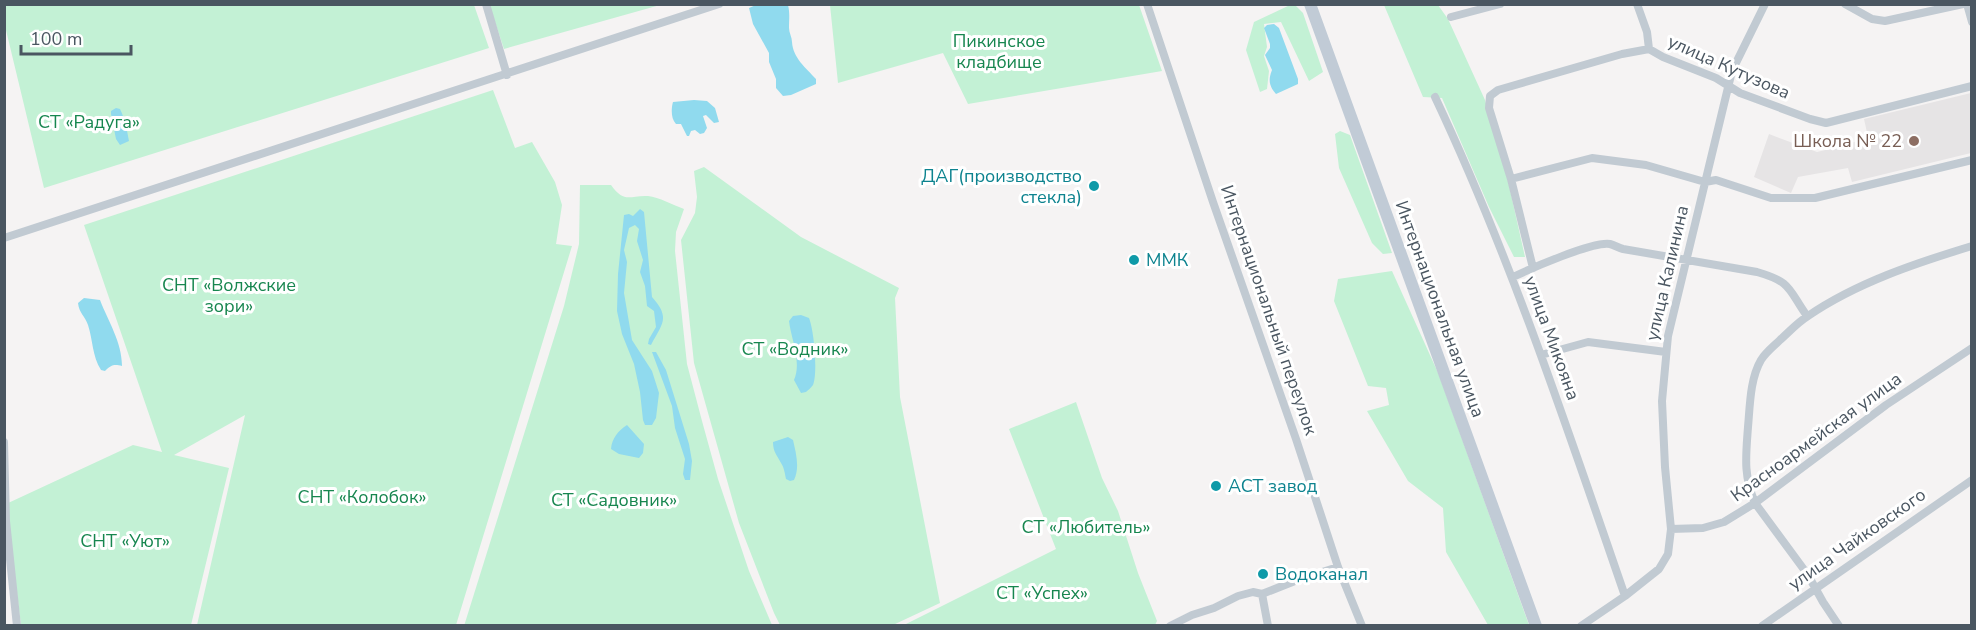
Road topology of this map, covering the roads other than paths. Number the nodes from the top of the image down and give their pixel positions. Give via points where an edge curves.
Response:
1 (486, 4) edge
2 (719, 4) edge
3 (1147, 4) edge
4 (1310, 4) edge
5 (1500, 4) edge
6 (1637, 4) edge
7 (1765, 4) edge
8 (1845, 4) edge
9 (1965, 4) edge
10 (1452, 17) dead end
11 (1971, 22) edge
12 (1649, 49) junction
13 (507, 75) junction
14 (1728, 85) junction
15 (1971, 86) edge
16 (1435, 97) dead end
17 (1971, 160) edge
18 (1511, 179) junction
19 (1705, 182) junction
20 (4, 238) edge
21 (1971, 246) edge
22 (1686, 261) junction
23 (1533, 268) junction
24 (1513, 277) junction
25 (1807, 316) junction
26 (1971, 348) edge
27 (1666, 352) junction
28 (1541, 355) junction
29 (4, 442) edge
30 (1971, 480) edge
31 (1755, 503) junction
32 (1671, 529) junction
33 (1338, 567) junction
34 (1815, 589) junction
35 (1262, 594) junction
36 (1625, 596) junction
37 (17, 626) edge
38 (1170, 626) edge
39 (1268, 626) edge
40 (1362, 626) edge
41 (1536, 626) edge
42 (1581, 626) edge
43 (1762, 626) edge
44 (1839, 626) edge

1 - 13 street
2 - 13 street
3 - 33 street, Интернациональный переулок
4 - 41 main road, Интернациональная улица
5 - 10 street
6 - 12 street
7 - 14 street, улица Калинина
8 - 9 street via 1872,19 1885,21
9 - 11 street
12 - 14 street, улица Кутузова
12 - 18 street, улица Кутузова via 1493,93 1489,108
13 - 20 street
14 - 15 street, улица Кутузова via 1740,93 1826,123
14 - 19 street, улица Калинина
16 - 24 street, улица Микояна
17 - 19 street via 1815,198 1771,198 1716,180
18 - 19 street via 1592,158 1646,165
18 - 23 street
19 - 22 street, улица Калинина
21 - 25 street via 1863,286
22 - 23 street via 1604,244
22 - 25 street via 1777,279 1789,287
22 - 27 street, улица Калинина
23 - 24 street
24 - 28 street, улица Микояна
25 - 31 street via 1766,353 1756,372 1746,471
26 - 31 street, Красноармейская улица via 1886,405
27 - 28 street via 1588,342
27 - 32 street, улица Калинина via 1662,401
28 - 36 street, улица Микояна
29 - 37 street via 6,521
30 - 34 street, улица Чайковского
31 - 32 street, Красноармейская улица via 1712,526
31 - 34 street
32 - 36 street, улица Калинина via 1664,563
33 - 35 street
33 - 40 street, Интернациональный переулок
34 - 43 street, улица Чайковского
34 - 44 street
35 - 38 street via 1238,596
35 - 39 street
36 - 42 street, улица Калинина

